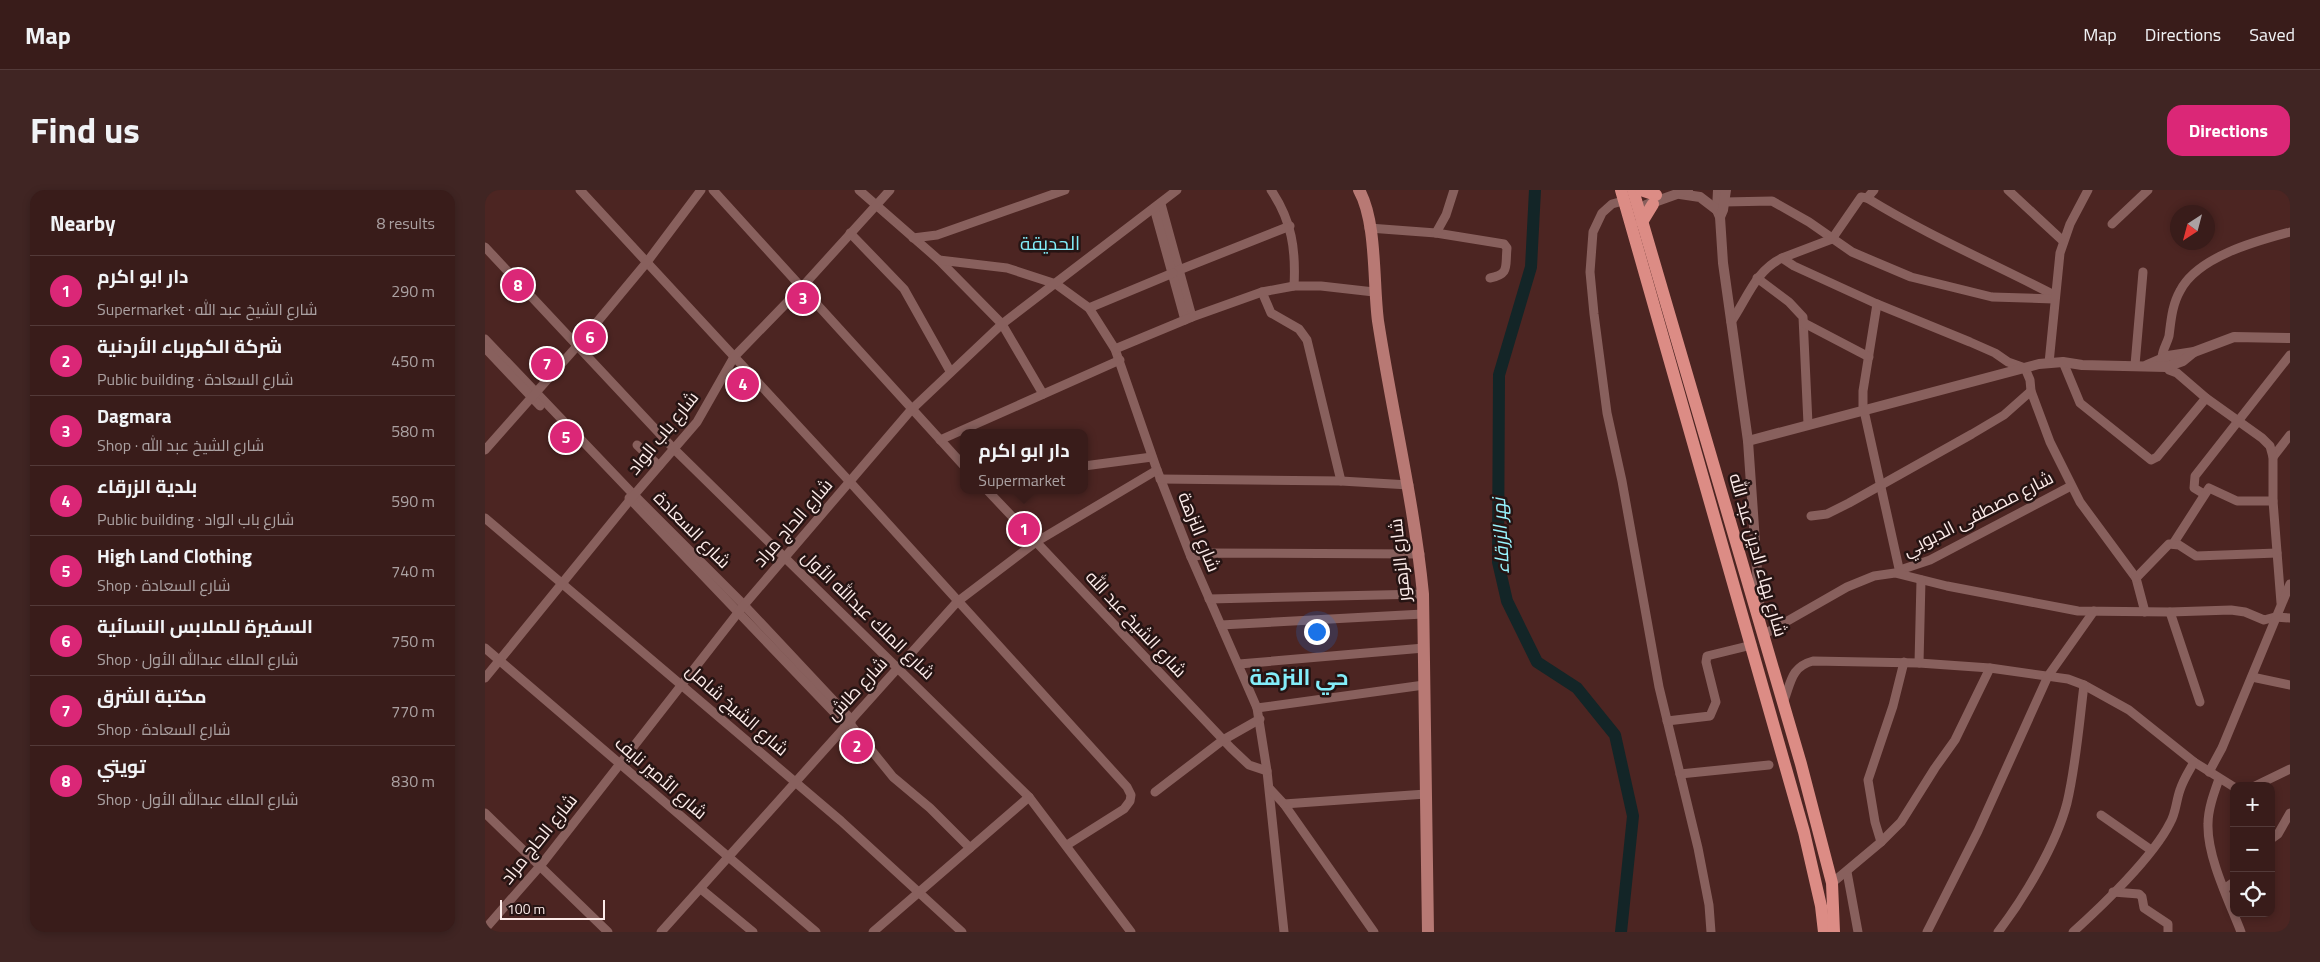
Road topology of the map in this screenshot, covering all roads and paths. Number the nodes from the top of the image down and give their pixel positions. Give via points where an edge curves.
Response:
1 (580, 190) edge
2 (701, 190) edge
3 (713, 190) edge
4 (859, 190) edge
5 (890, 190) edge
6 (1065, 190) edge
7 (1177, 190) edge
8 (1271, 190) edge
9 (1359, 190) edge
10 (1454, 190) edge
11 (1718, 190) edge
12 (1726, 190) edge
13 (1874, 190) edge
14 (2008, 190) edge
15 (2088, 190) edge
16 (2147, 190) edge
17 (1679, 191) edge
18 (1631, 198) edge
19 (1867, 198) junction
20 (1655, 199) junction
21 (1725, 202) junction
22 (876, 205) junction
23 (1157, 206) junction
24 (1718, 214) junction
25 (1642, 222) junction
26 (2112, 224) dead end
27 (1290, 226) junction
28 (1369, 228) junction
29 (2290, 232) edge
30 (851, 233) junction
31 (1436, 233) junction
32 (937, 235) junction
33 (913, 238) junction
34 (1832, 239) junction
35 (2063, 241) junction
36 (485, 247) edge
37 (930, 252) junction
38 (1782, 258) junction
39 (939, 260) junction
40 (647, 262) junction
41 (1176, 272) junction
42 (2143, 272) dead end
43 (1489, 278) dead end
44 (1757, 278) junction
45 (1056, 284) junction
46 (1294, 286) junction
47 (802, 287) junction
48 (1262, 292) junction
49 (1374, 292) junction
50 (2054, 297) junction
51 (1877, 304) junction
52 (1089, 308) junction
53 (1188, 318) junction
54 (1731, 322) junction
55 (1804, 323) junction
56 (1002, 324) junction
57 (2290, 338) edge
58 (485, 339) edge
59 (578, 345) junction
60 (485, 348) edge
61 (1115, 349) junction
62 (2290, 355) edge
63 (734, 357) junction
64 (1869, 357) junction
65 (1120, 360) junction
66 (2063, 362) junction
67 (2049, 363) junction
68 (2171, 363) junction
69 (2135, 365) junction
70 (2025, 368) junction
71 (950, 371) junction
72 (2031, 391) junction
73 (1043, 394) junction
74 (533, 395) junction
75 (2206, 398) junction
76 (911, 410) junction
77 (1864, 410) junction
78 (2238, 420) junction
79 (1808, 424) junction
80 (964, 429) edge
81 (960, 431) edge
82 (2290, 435) edge
83 (939, 440) junction
84 (1747, 441) junction
85 (637, 445) dead end
86 (674, 448) junction
87 (485, 450) edge
88 (1152, 457) junction
89 (2273, 457) junction
90 (960, 462) edge
91 (1088, 465) edge
92 (659, 466) junction
93 (1158, 475) junction
94 (1341, 481) junction
95 (850, 482) junction
96 (1881, 484) junction
97 (1409, 485) junction
98 (2071, 486) junction
99 (991, 494) edge
100 (2204, 494) junction
101 (632, 497) junction
102 (2273, 500) junction
103 (1811, 516) dead end
104 (485, 518) edge
105 (1036, 542) junction
106 (2173, 544) junction
107 (2277, 553) junction
108 (1420, 554) junction
109 (1191, 557) junction
110 (784, 558) junction
111 (1900, 572) junction
112 (2136, 578) junction
113 (1921, 580) junction
114 (2290, 584) edge
115 (561, 585) junction
116 (1423, 594) junction
117 (1209, 599) junction
118 (957, 602) junction
119 (2281, 603) junction
120 (741, 608) junction
121 (2094, 611) junction
122 (2145, 612) junction
123 (2170, 612) junction
124 (1423, 614) junction
125 (2275, 617) junction
126 (2290, 618) edge
127 (1221, 625) junction
128 (1762, 632) junction
129 (1752, 645) junction
130 (485, 648) edge
131 (1424, 648) junction
132 (499, 661) junction
133 (1904, 662) junction
134 (1919, 663) junction
135 (1239, 664) junction
136 (900, 668) junction
137 (1990, 668) junction
138 (2048, 676) junction
139 (2252, 677) junction
140 (485, 678) edge
141 (682, 684) junction
142 (1424, 685) junction
143 (2084, 685) junction
144 (2290, 685) edge
145 (2199, 702) dead end
146 (1783, 703) junction
147 (1257, 708) junction
148 (1260, 718) junction
149 (1667, 721) junction
150 (849, 723) junction
151 (1223, 740) junction
152 (2194, 762) junction
153 (619, 764) junction
154 (1769, 765) dead end
155 (2290, 769) edge
156 (1267, 771) junction
157 (2209, 772) junction
158 (1680, 774) junction
159 (2219, 779) junction
160 (794, 781) junction
161 (2263, 782) edge
162 (2230, 785) edge
163 (1270, 789) junction
164 (1155, 792) dead end
165 (1426, 794) junction
166 (1029, 797) junction
167 (1284, 804) junction
168 (485, 813) edge
169 (1813, 813) junction
170 (2290, 813) edge
171 (2101, 814) dead end
172 (1799, 815) junction
173 (2275, 837) edge
174 (1881, 842) junction
175 (1067, 845) junction
176 (970, 848) junction
177 (2151, 850) junction
178 (727, 856) junction
179 (541, 865) junction
180 (1847, 872) junction
181 (1832, 883) junction
182 (2230, 885) edge
183 (701, 889) junction
184 (2224, 889) junction
185 (919, 892) junction
186 (2113, 892) junction
187 (485, 929) edge
188 (608, 932) edge
189 (661, 932) edge
190 (753, 932) edge
191 (817, 932) edge
192 (873, 932) edge
193 (962, 932) edge
194 (1131, 932) edge
195 (1285, 932) edge
196 (1374, 932) edge
197 (1428, 932) edge
198 (1711, 932) edge
199 (1824, 932) edge
200 (1835, 932) edge
201 (1858, 932) edge
202 (1927, 932) edge
203 (1998, 932) edge
204 (2073, 932) edge
205 (2168, 932) edge
206 (2241, 932) edge

1 - 40 street
2 - 40 street
3 - 47 street
4 - 22 street
5 - 22 street, شارع باب الواد
6 - 32 street
7 - 23 street, شارع الحاج مراد
8 - 27 street
9 - 28 main road, شارع الزهور
10 - 31 street via 1446,216
11 - 24 street
12 - 21 street
13 - 19 street
14 - 35 street
15 - 35 street
16 - 26 street
17 - 20 street
17 - 24 street via 1700,197
18 - 20 main road
18 - 25 main road, شارع بهاء الدين عبد الله
18 - 129 main road, شارع بهاء الدين عبد الله
18 - 149 street via 1612,204 1602,213 1591,240 1590,272 1607,413 1623,481
19 - 34 street via 1862,196
19 - 50 street
20 - 25 main road
21 - 24 street
21 - 34 street via 1773,202
22 - 30 street, شارع باب الواد
22 - 33 street
23 - 41 street
23 - 45 street, شارع الحاج مراد
24 - 54 street
25 - 128 main road, شارع بهاء الدين عبد الله
27 - 41 street
27 - 46 street via 1295,255
28 - 31 street
28 - 49 main road, شارع الزهور
29 - 68 street via 2226,254 2191,276 2174,305 2167,344
30 - 47 street, شارع باب الواد
30 - 71 street via 904,289
31 - 43 street via 1506,246 1504,273
32 - 33 street
32 - 37 street
33 - 37 street
34 - 38 street
34 - 50 street via 1865,258 1911,277 1992,297
35 - 50 street
36 - 59 street, شارع الملك عبدالله الأول
37 - 39 street
38 - 44 street
38 - 51 street
39 - 45 street, شارع النزهة via 1007,268
39 - 56 street
40 - 59 street
40 - 63 street
41 - 52 street
41 - 53 street
42 - 69 street
44 - 54 street
44 - 55 street via 1796,308
45 - 52 street, شارع النزهة
45 - 56 street, شارع الحاج مراد
46 - 48 street
46 - 49 street
47 - 63 street, شارع باب الواد
47 - 76 street
48 - 53 street
48 - 94 street via 1271,313 1299,329 1307,340
49 - 97 main road, شارع الزهور
50 - 67 street
51 - 64 street
51 - 70 street
52 - 61 street, شارع النزهة
53 - 61 street
54 - 84 street
55 - 64 street
55 - 79 street
56 - 71 street, شارع الحاج مراد
56 - 73 street
57 - 68 street via 2234,337
58 - 74 street, شارع السعادة
59 - 74 street
59 - 86 street, شارع الملك عبدالله الأول
60 - 74 street, شارع السعادة
61 - 65 street, شارع النزهة
62 - 78 street
63 - 86 street, شارع باب الواد via 706,410
63 - 95 street
64 - 77 street via 1863,391
65 - 73 street
65 - 88 street, شارع النزهة
66 - 67 street
66 - 69 street
66 - 75 street via 2080,403 2151,460
67 - 70 street
68 - 69 street
68 - 75 street
70 - 72 street
70 - 77 street
71 - 76 street, شارع الحاج مراد
72 - 96 street via 2004,415
72 - 98 street
73 - 80 street
74 - 87 street
74 - 101 street, شارع السعادة
75 - 78 street
76 - 83 street
76 - 95 street, شارع الحاج مراد
77 - 79 street
77 - 96 street
78 - 89 street via 2267,442
78 - 100 street via 2195,476 2194,488
79 - 84 street
81 - 83 street
82 - 89 street
83 - 90 street
84 - 128 street
85 - 92 street
86 - 92 street, شارع باب الواد
86 - 110 street, شارع الملك عبدالله الأول
88 - 91 street
88 - 93 street, شارع النزهة
89 - 102 street
92 - 101 street, شارع باب الواد
93 - 94 street
93 - 105 street, شارع طاش
93 - 109 street, شارع النزهة
94 - 97 street
95 - 110 street, شارع الحاج مراد
95 - 118 street
96 - 103 street via 1827,514
96 - 111 street
97 - 108 main road, شارع الزهور
98 - 111 street, شارع مصطفى الدبوبي via 1930,560
98 - 112 street
99 - 105 street, شارع الشيخ عبد الله
100 - 102 street via 2212,488 2232,500
100 - 106 street
101 - 115 street, شارع باب الواد
101 - 120 street, شارع السعادة
102 - 107 street
104 - 115 street, شارع الشيخ شامل
105 - 118 street, شارع طاش
105 - 151 street, شارع الشيخ عبد الله
106 - 107 street via 2195,556
106 - 112 street via 2169,544
107 - 119 street
108 - 109 street via 1209,553
108 - 116 main road, شارع الزهور
109 - 117 street, شارع النزهة
110 - 120 street, شارع الحاج مراد
110 - 136 street, شارع الملك عبدالله الأول
111 - 113 street
111 - 128 street via 1874,576 1847,587
112 - 122 street
113 - 121 street via 2043,605
113 - 134 street
114 - 119 street
115 - 132 street, شارع باب الواد
115 - 141 street, شارع الشيخ شامل
116 - 117 street
116 - 124 main road, شارع الزهور
117 - 127 street, شارع النزهة
118 - 136 street, شارع طاش
118 - 175 street via 1129,789 1126,807
119 - 125 street
120 - 141 street, شارع الحاج مراد
120 - 150 street, شارع السعادة
121 - 122 street
121 - 138 street
122 - 123 street
123 - 125 street via 2231,610 2264,620
123 - 145 street
124 - 127 street
124 - 131 main road, شارع الزهور
125 - 126 street
125 - 139 street
127 - 135 street, شارع النزهة
128 - 146 main road, شارع بهاء الدين عبد الله
129 - 149 street via 1707,656 1716,702 1710,716
129 - 172 main road, شارع بهاء الدين عبد الله
130 - 132 street, شارع الأمير نايف
131 - 135 street
131 - 142 main road, شارع الزهور
132 - 140 street, شارع باب الواد
132 - 153 street, شارع الأمير نايف
133 - 134 street
133 - 146 street via 1808,662 1794,672
133 - 174 street via 1868,780
134 - 137 street
135 - 147 street, شارع النزهة
136 - 150 street, شارع طاش
136 - 166 street, شارع الملك عبدالله الأول
137 - 138 street
137 - 174 street via 1955,740 1901,822
138 - 143 street
138 - 202 street via 1978,831
139 - 144 street
139 - 157 street
141 - 153 street, شارع الحاج مراد
141 - 160 street, شارع الشيخ شامل
142 - 147 street
142 - 165 main road, شارع الزهور
143 - 152 street via 2129,710
143 - 203 street via 2077,753 2063,815 2044,857
146 - 169 main road, شارع بهاء الدين عبد الله
147 - 148 street, شارع النزهة
148 - 151 street
148 - 156 street, شارع النزهة
149 - 158 street
150 - 160 street, شارع طاش
150 - 176 street, شارع السعادة via 893,777
151 - 156 street, شارع الشيخ عبد الله via 1249,765
151 - 164 street
152 - 157 street
152 - 177 street via 2181,788 2171,821
153 - 178 street, شارع الأمير نايف
153 - 179 street, شارع الحاج مراد
154 - 158 street
155 - 161 street
156 - 163 street, شارع النزهة
157 - 159 street
158 - 198 street via 1703,877
159 - 162 street
159 - 184 street via 2208,825 2212,853
160 - 178 street, شارع طاش
160 - 185 street, شارع الشيخ شامل
163 - 167 street
163 - 195 street, شارع النزهة
165 - 167 street
165 - 197 main road, شارع الزهور
166 - 175 street, شارع الملك عبدالله الأول
166 - 176 street
167 - 196 street
168 - 179 street
169 - 172 main road
169 - 181 main road, شارع بهاء الدين عبد الله
170 - 173 street
171 - 177 street
172 - 199 main road, شارع بهاء الدين عبد الله via 1814,872
174 - 180 street
175 - 194 street, شارع الملك عبدالله الأول
176 - 185 street
177 - 186 street
178 - 183 street, شارع طاش
178 - 191 street, شارع الأمير نايف
179 - 187 street, شارع الحاج مراد
179 - 188 street
180 - 181 street
180 - 201 street
181 - 200 main road, شارع بهاء الدين عبد الله
182 - 184 street
183 - 189 street, شارع طاش
183 - 190 street
184 - 206 street
185 - 192 street
185 - 193 street, شارع الشيخ شامل
186 - 204 street
186 - 205 street via 2139,894 2145,908 2168,924

